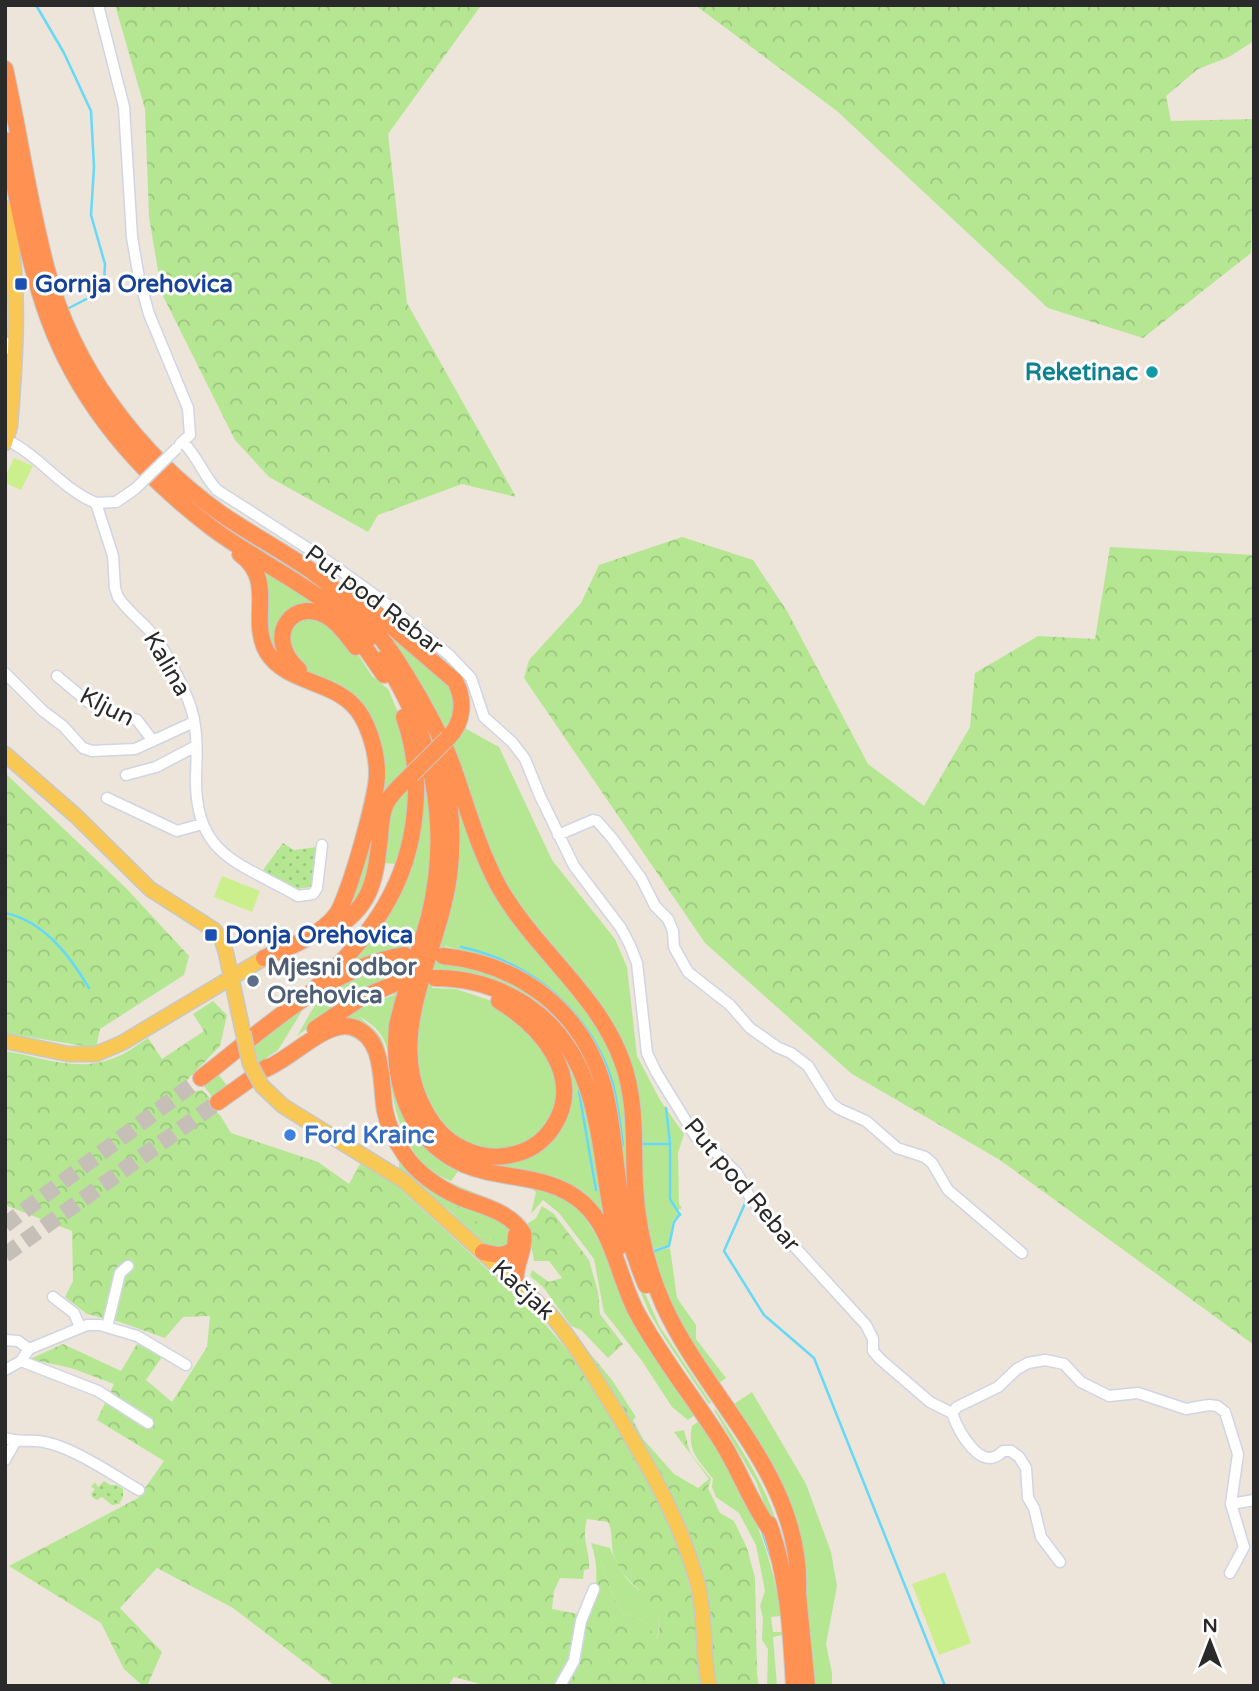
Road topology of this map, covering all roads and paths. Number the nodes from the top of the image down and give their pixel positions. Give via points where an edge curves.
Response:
1 (98, 5) edge
2 (5, 69) edge
3 (5, 140) edge
4 (5, 208) edge
5 (10, 347) edge
6 (9, 375) edge
7 (6, 441) edge
8 (180, 445) junction
9 (96, 503) junction
10 (213, 528) junction
11 (306, 568) junction
12 (327, 603) junction
13 (5, 673) edge
14 (57, 676) dead end
15 (315, 682) junction
16 (390, 688) junction
17 (424, 708) junction
18 (194, 722) junction
19 (153, 741) junction
20 (196, 747) junction
21 (5, 754) edge
22 (126, 775) dead end
23 (107, 798) dead end
24 (202, 824) junction
25 (558, 835) junction
26 (322, 845) dead end
27 (293, 944) junction
28 (405, 955) dead end
29 (443, 956) dead end
30 (264, 958) joint
31 (231, 976) junction
32 (397, 986) dead end
33 (307, 997) junction
34 (196, 998) junction
35 (239, 1012) junction
36 (5, 1041) edge
37 (201, 1078) tunnel mouth
38 (262, 1078) junction
39 (218, 1102) tunnel mouth
40 (513, 1223) junction
41 (483, 1252) junction
42 (1022, 1253) dead end
43 (128, 1266) dead end
44 (516, 1284) junction
45 (53, 1297) dead end
46 (80, 1327) junction
47 (107, 1327) junction
48 (5, 1340) edge
49 (29, 1349) junction
50 (21, 1361) junction
51 (186, 1365) dead end
52 (5, 1370) edge
53 (952, 1413) junction
54 (148, 1423) dead end
55 (10, 1440) edge
56 (5, 1460) edge
57 (139, 1490) dead end
58 (1254, 1500) edge
59 (1231, 1504) junction
60 (772, 1532) junction
61 (1060, 1562) dead end
62 (1230, 1573) dead end
63 (594, 1589) dead end
64 (798, 1592) junction
65 (560, 1686) edge
66 (709, 1686) edge
67 (794, 1686) edge
68 (807, 1686) edge

1 - 8 street via 124,107 139,278 188,408 190,435
2 - 11 highway via 48,274 73,340 102,393 174,476 220,513
3 - 10 highway via 35,275 62,352 85,393 128,451 159,484
4 - 5 main road via 16,292
5 - 6 main road
6 - 7 main road
7 - 9 street via 23,447
8 - 9 street, bridge via 135,489 116,502
8 - 25 street, Put pod Rebar via 199,460 208,480 227,497 347,574 471,678 484,717 525,760
9 - 18 street, Kalina via 113,556 118,597 164,651
10 - 12 highway
10 - 15 highway via 257,573 266,650 282,667
11 - 17 highway via 372,628
11 - 27 highway, bridge via 338,581 450,675 462,703 458,724 448,738 385,806 375,877 366,901 336,929
12 - 16 highway via 362,642
12 - 60 highway via 355,625 393,673 420,730 436,794 439,833 434,892 396,1043 398,1078 409,1111 427,1139 455,1160 545,1182 593,1214 646,1329 722,1442
13 - 19 street via 87,750 135,749
14 - 19 street, Kljun via 88,702 137,720
15 - 16 highway via 289,661 283,648 284,627 300,613 320,613 334,621
15 - 27 highway via 359,712 372,744 377,777 344,902 328,923
16 - 33 highway via 409,731 415,778 415,818 405,861 374,923
17 - 60 highway via 445,776 451,844 439,926 411,1022 408,1056 412,1082 433,1125 468,1152 498,1157 523,1152 552,1128 561,1108 564,1085 554,1053 530,1023 498,1000 434,981 454,979 483,985 515,998 554,1028 578,1061 592,1095 613,1225 644,1312 746,1471
17 - 64 highway via 453,766 472,826 499,886 536,941 581,992 621,1058 633,1112 638,1218 652,1274 674,1325 770,1476 796,1548
18 - 19 street
18 - 20 street, Kalina
20 - 22 street via 156,767
20 - 24 street, Kalina via 195,794
21 - 31 main road, Kačjak via 150,889 214,930 222,940
23 - 24 street via 177,831
24 - 26 street, Kalina via 225,855 298,896 313,894 317,888
25 - 42 street via 597,821 668,919 674,947 688,972 730,1005 750,1028 808,1066 831,1103 866,1121 897,1148 925,1157 948,1190
25 - 53 street, Put pod Rebar via 574,866 630,945 637,963 647,1053 696,1138 737,1173 751,1199 866,1325 880,1359 930,1402
27 - 30 highway
28 - 33 highway via 355,968
29 - 64 highway via 500,969 541,992 573,1025 591,1054 608,1105 625,1224 638,1265 670,1332 757,1465 788,1542
30 - 31 main road
31 - 34 main road
31 - 35 main road, Kačjak
32 - 38 highway via 369,994 337,1013
33 - 37 highway
34 - 35 main road via 216,996
34 - 36 main road via 96,1054 78,1055
35 - 38 main road, Kačjak, bridge via 250,1065
38 - 39 highway
38 - 40 highway via 330,1029 347,1026 361,1031 376,1051 386,1113 405,1156 437,1185
38 - 41 main road, Kačjak via 283,1106 404,1181
40 - 41 highway via 516,1238 512,1251 502,1256
40 - 44 highway via 524,1238
41 - 44 main road, Kačjak
43 - 47 street via 121,1273
44 - 66 main road, Kačjak via 567,1334 664,1495 699,1588
45 - 46 street via 74,1313
46 - 47 street
46 - 49 street
47 - 51 street via 137,1336
48 - 49 street via 18,1341
49 - 50 street
50 - 52 street
50 - 54 street via 98,1391
53 - 59 street via 998,1387 1017,1368 1045,1360 1063,1364 1081,1382 1109,1396 1138,1393 1186,1409 1217,1406 1225,1412 1238,1454
53 - 61 street via 967,1444 983,1455 991,1458 1011,1451 1019,1457 1026,1468 1028,1498 1041,1537
55 - 56 street
55 - 57 street via 46,1442
58 - 59 street
59 - 62 street via 1244,1547
60 - 67 highway via 789,1617
63 - 65 street via 581,1621 574,1661
64 - 68 highway

